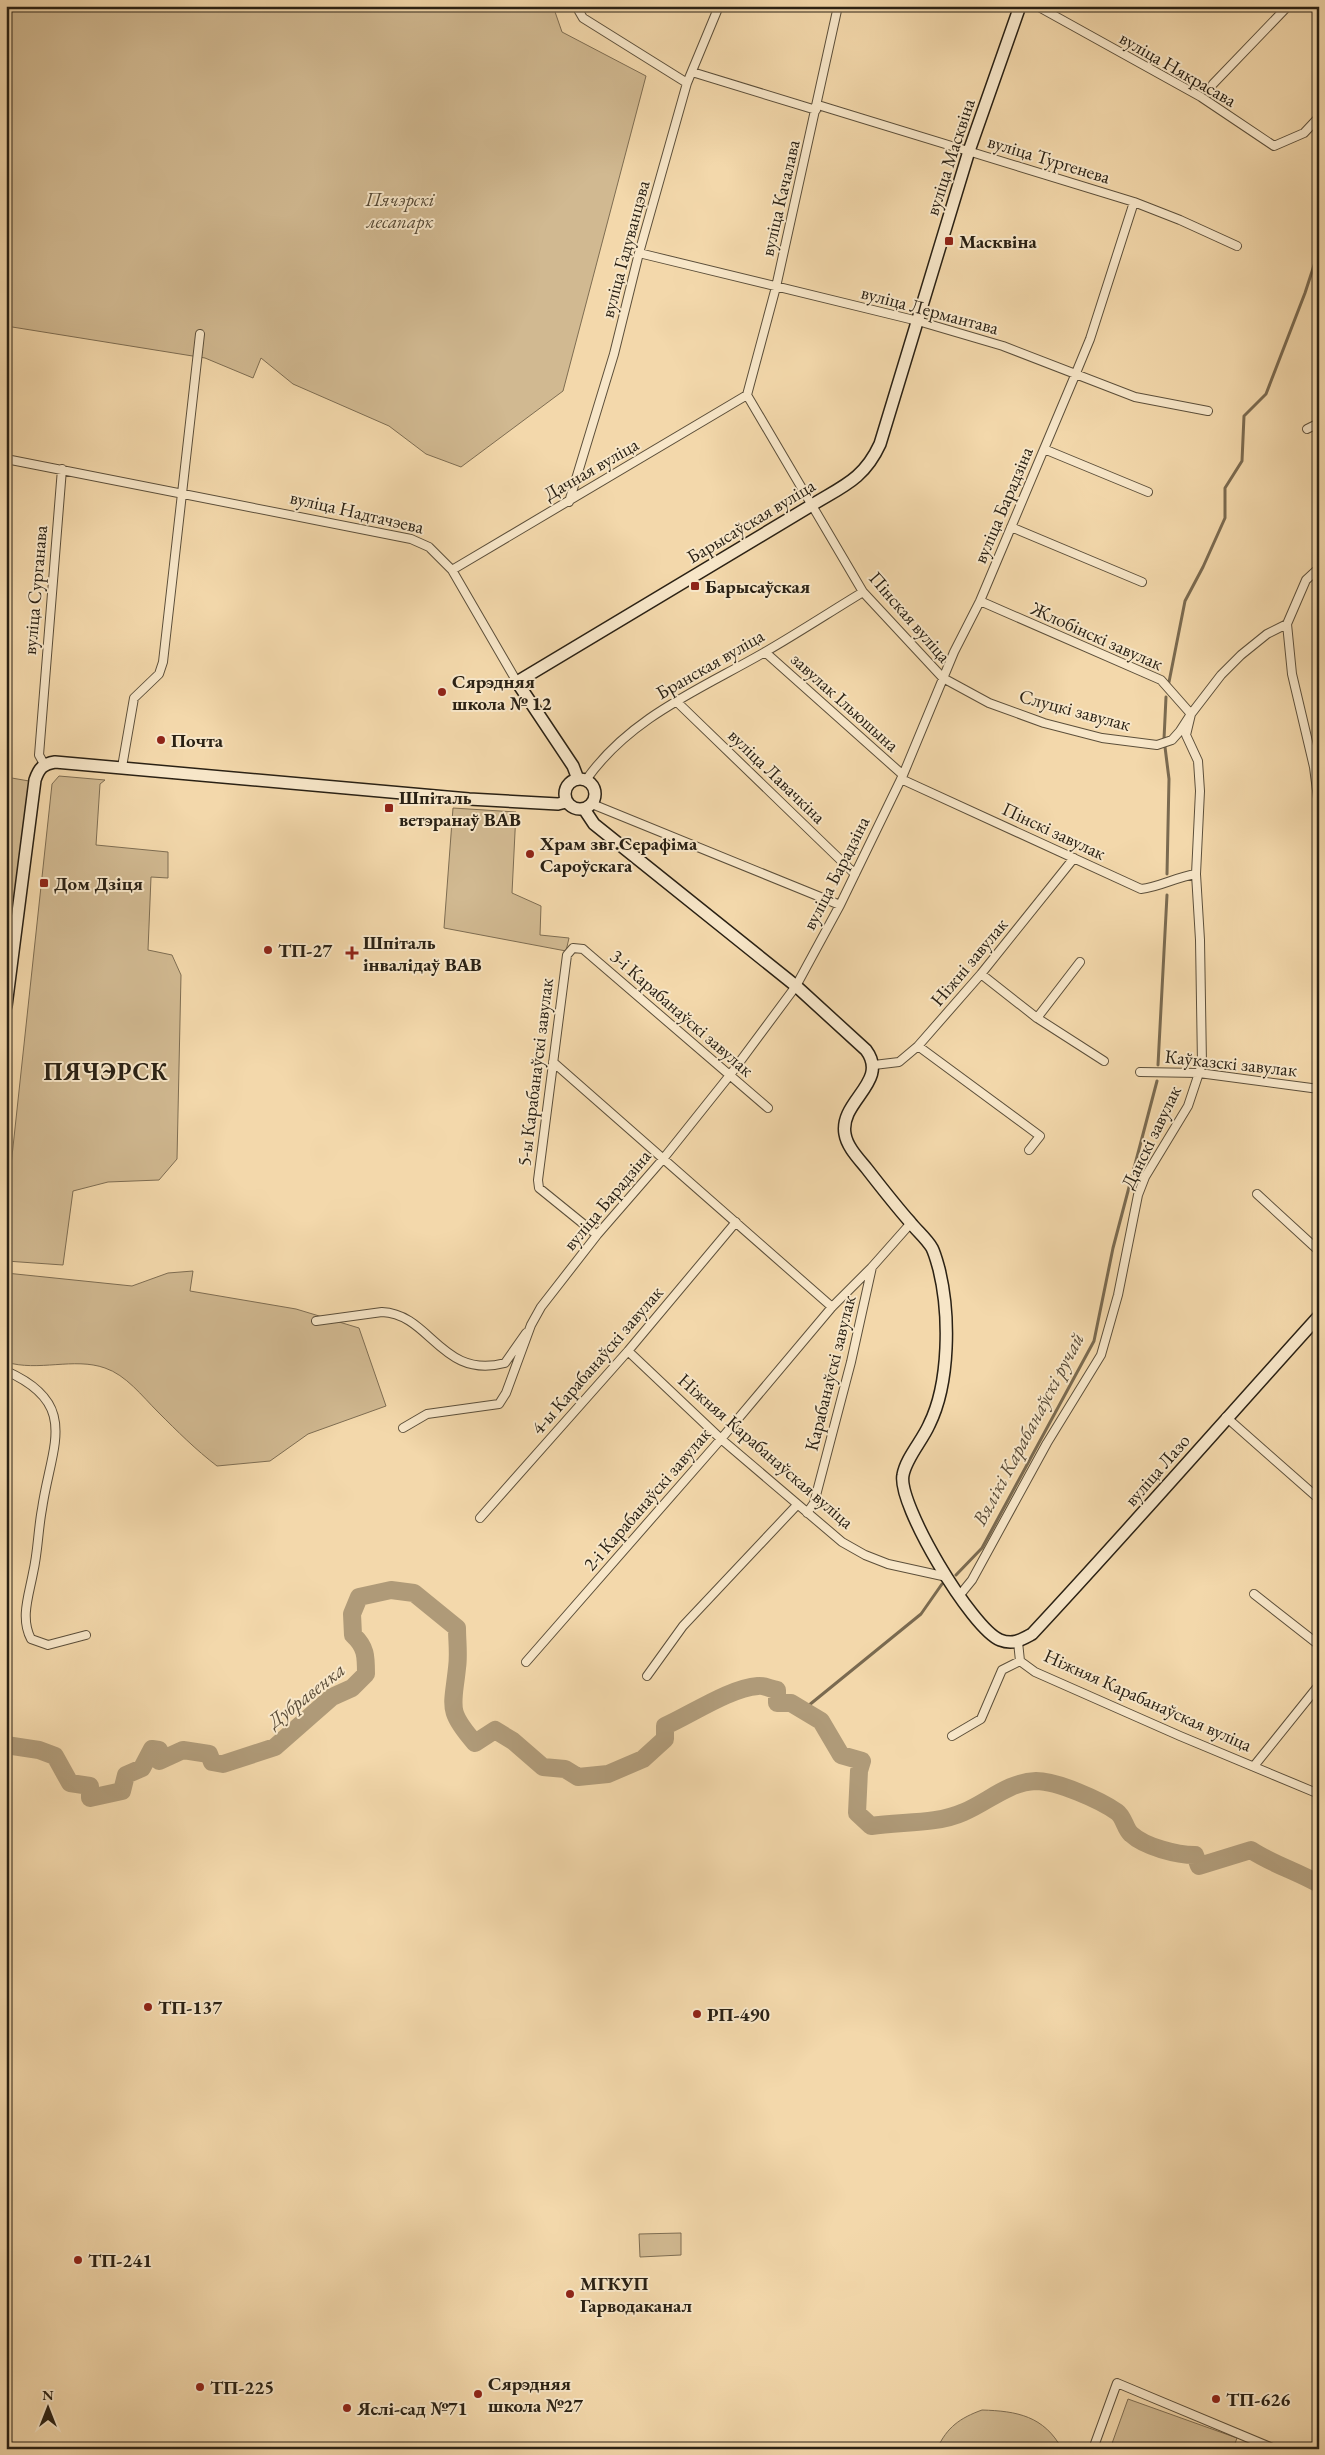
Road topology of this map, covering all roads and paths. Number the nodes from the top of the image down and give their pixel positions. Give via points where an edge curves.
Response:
1 (576, 6) edge
2 (719, 6) edge
3 (838, 6) edge
4 (1020, 6) edge
5 (1037, 6) edge
6 (1288, 6) edge
7 (692, 72) junction
8 (687, 83) junction
9 (1213, 84) dead end
10 (817, 108) junction
11 (1319, 117) edge
12 (969, 151) junction
13 (1134, 202) junction
14 (1237, 246) dead end
15 (639, 253) junction
16 (776, 287) junction
17 (918, 321) junction
18 (200, 334) dead end
19 (1076, 373) junction
20 (747, 395) junction
21 (1208, 410) dead end
22 (1319, 423) edge
23 (1307, 429) dead end
24 (1044, 449) junction
25 (6, 459) edge
26 (62, 469) junction
27 (1148, 492) dead end
28 (181, 493) junction
29 (569, 502) junction
30 (812, 505) junction
31 (1011, 527) junction
32 (1319, 568) edge
33 (452, 570) junction
34 (1142, 582) dead end
35 (863, 592) junction
36 (980, 601) junction
37 (1287, 624) junction
38 (765, 652) junction
39 (943, 678) junction
40 (517, 682) junction
41 (676, 701) junction
42 (1191, 714) junction
43 (44, 764) junction
44 (122, 768) junction
45 (902, 777) junction
46 (582, 780) junction
47 (566, 802) junction
48 (588, 806) junction
49 (1319, 806) edge
50 (1074, 858) junction
51 (856, 874) junction
52 (1196, 874) junction
53 (840, 905) junction
54 (11, 927) edge
55 (573, 948) joint
56 (1080, 962) dead end
57 (981, 974) junction
58 (796, 986) junction
59 (6, 1006) edge
60 (1037, 1018) junction
61 (918, 1046) junction
62 (553, 1062) junction
63 (1104, 1062) dead end
64 (874, 1065) junction
65 (1140, 1072) dead end
66 (1199, 1072) junction
67 (730, 1075) junction
68 (1319, 1089) edge
69 (768, 1108) dead end
70 (1029, 1150) dead end
71 (663, 1159) junction
72 (1257, 1194) dead end
73 (736, 1222) junction
74 (911, 1223) junction
75 (597, 1235) junction
76 (1319, 1250) edge
77 (872, 1267) junction
78 (832, 1307) junction
79 (1319, 1316) edge
80 (316, 1321) dead end
81 (531, 1325) junction
82 (628, 1351) junction
83 (6, 1371) edge
84 (1226, 1417) junction
85 (403, 1428) dead end
86 (721, 1439) junction
87 (1319, 1498) edge
88 (797, 1505) junction
89 (807, 1513) junction
90 (480, 1518) dead end
91 (947, 1577) junction
92 (1254, 1594) dead end
93 (959, 1596) junction
94 (86, 1636) dead end
95 (1018, 1642) junction
96 (1319, 1645) edge
97 (1020, 1661) junction
98 (526, 1662) dead end
99 (647, 1676) dead end
100 (1319, 1685) edge
101 (952, 1736) dead end
102 (1254, 1766) junction
103 (1319, 1794) edge
104 (1093, 2449) edge
105 (1275, 2449) edge

1 - 8 street via 583,18
2 - 7 street, вуліца Гадуванцэва
3 - 10 street, вуліца Качалава
4 - 12 main road, вуліца Масквіна
5 - 11 street, вуліца Някрасава via 1202,97 1274,146 1304,133
6 - 9 street
7 - 8 street, вуліца Гадуванцэва
7 - 10 street, вуліца Тургенева
8 - 15 street, вуліца Гадуванцэва
10 - 12 street, вуліца Тургенева
10 - 16 street, вуліца Качалава
12 - 13 street, вуліца Тургенева
12 - 17 main road, вуліца Масквіна
13 - 14 street, вуліца Тургенева
13 - 19 street, вуліца Барадзіна
15 - 16 street, вуліца Лермантава
15 - 29 street, вуліца Гадуванцэва via 614,354
16 - 17 street, вуліца Лермантава
16 - 20 street, вуліца Качалава
17 - 19 street, вуліца Лермантава via 1003,346
17 - 30 main road, Барысаўская вуліца via 880,444 871,463 858,476
18 - 28 street
19 - 21 street, вуліца Лермантава via 1136,397
19 - 24 street, вуліца Барадзіна
20 - 29 street, Дачная вуліца
20 - 30 street, Пінская вуліца
22 - 23 street
24 - 27 street
24 - 31 street, вуліца Барадзіна
25 - 26 street, вуліца Надтачэева
26 - 28 street, вуліца Надтачэева
26 - 43 street, вуліца Сурганава via 39,755
28 - 33 street, вуліца Надтачэева via 411,539 429,547
28 - 44 street via 163,662 159,674 134,698
29 - 33 street, Дачная вуліца
30 - 35 street, Пінская вуліца
30 - 40 main road, Барысаўская вуліца
31 - 34 street
31 - 36 street, вуліца Барадзіна
32 - 37 street via 1306,580
33 - 40 street, вуліца Надтачэева
35 - 38 street, Бранская вуліца
35 - 39 street, Пінская вуліца
36 - 39 street, вуліца Барадзіна
36 - 42 street, Жлобінскі завулак via 1161,680
37 - 42 street, Слуцкі завулак via 1266,634 1241,655
37 - 49 street via 1292,674 1314,767
38 - 41 street, Бранская вуліца
38 - 45 street, завулак Ільюшына
39 - 42 street, Слуцкі завулак via 989,703 1044,723 1132,743 1157,745 1172,740
39 - 45 street, вуліца Барадзіна
40 - 46 main road, вуліца Надтачэева
41 - 46 street, Бранская вуліца via 643,722
41 - 51 street, вуліца Лавачкіна
42 - 52 street, Данскі завулак via 1186,735 1198,762 1200,791
43 - 44 main road via 55,762
43 - 54 main road via 35,780
44 - 47 main road via 468,800
45 - 50 street, Пінскі завулак
45 - 51 street, вуліца Барадзіна
46 - 47 main road via 571,781 566,787
46 - 48 main road via 595,791
47 - 48 main road via 578,809
48 - 53 street
48 - 58 main road via 594,824
50 - 52 street, Пінскі завулак via 1141,889 1157,888 1178,877
50 - 57 street, Ніжні завулак
51 - 53 street, вуліца Барадзіна
52 - 66 street, Данскі завулак via 1202,1064
53 - 58 street, вуліца Барадзіна
54 - 59 main road
55 - 62 street, 5-ы Карабанаўскі завулак via 567,955
55 - 67 street, 3-і Карабанаўскі завулак via 583,949
56 - 60 street
57 - 60 street
57 - 61 street, Ніжні завулак
58 - 64 main road via 866,1050
58 - 67 street, вуліца Барадзіна
60 - 63 street
61 - 64 street, Ніжні завулак via 899,1062
61 - 70 street via 1040,1136
62 - 71 street
62 - 75 street, 5-ы Карабанаўскі завулак via 539,1188
64 - 74 main road via 848,1114 845,1134 857,1156
65 - 66 street, Каўказскі завулак
66 - 68 street, Каўказскі завулак
66 - 93 street, Данскі завулак via 1188,1106 1145,1177 1138,1195 1118,1295 1101,1355 1047,1442 972,1580
67 - 69 street, 3-і Карабанаўскі завулак
67 - 71 street, вуліца Барадзіна
71 - 73 street
71 - 75 street, вуліца Барадзіна
72 - 76 street
73 - 78 street
73 - 82 street, 4-ы Карабанаўскі завулак
74 - 77 street, 2-і Карабанаўскі завулак
74 - 91 main road via 933,1249 939,1270 946,1333 939,1396 930,1424 903,1475 904,1492
75 - 81 street, вуліца Барадзіна via 541,1307
77 - 78 street, 2-і Карабанаўскі завулак
77 - 89 street, Карабанаўскі завулак via 814,1503
78 - 86 street, 2-і Карабанаўскі завулак
79 - 84 main road, вуліца Лазо
80 - 81 street via 392,1312 417,1327 440,1349 480,1367 505,1363
81 - 85 street, вуліца Барадзіна via 499,1404 427,1414
82 - 86 street, Ніжняя Карабанаўская вуліца
82 - 90 street, 4-ы Карабанаўскі завулак
83 - 94 street via 29,1382 45,1395 53,1410 56,1439 24,1616 27,1632 31,1640 48,1644
84 - 87 street
84 - 95 main road, вуліца Лазо via 1114,1546 1032,1634
86 - 88 street, Ніжняя Карабанаўская вуліца
86 - 98 street, 2-і Карабанаўскі завулак
88 - 89 street, Ніжняя Карабанаўская вуліца
88 - 99 street via 683,1626
89 - 91 street, Ніжняя Карабанаўская вуліца via 842,1542 866,1556
91 - 93 main road
92 - 96 street
93 - 95 main road via 981,1626 998,1639
95 - 97 street, Ніжняя Карабанаўская вуліца
97 - 101 street via 1002,1670 980,1719
97 - 102 street, Ніжняя Карабанаўская вуліца via 1035,1672
100 - 102 street
102 - 103 street, Ніжняя Карабанаўская вуліца
104 - 105 street via 1117,2383

